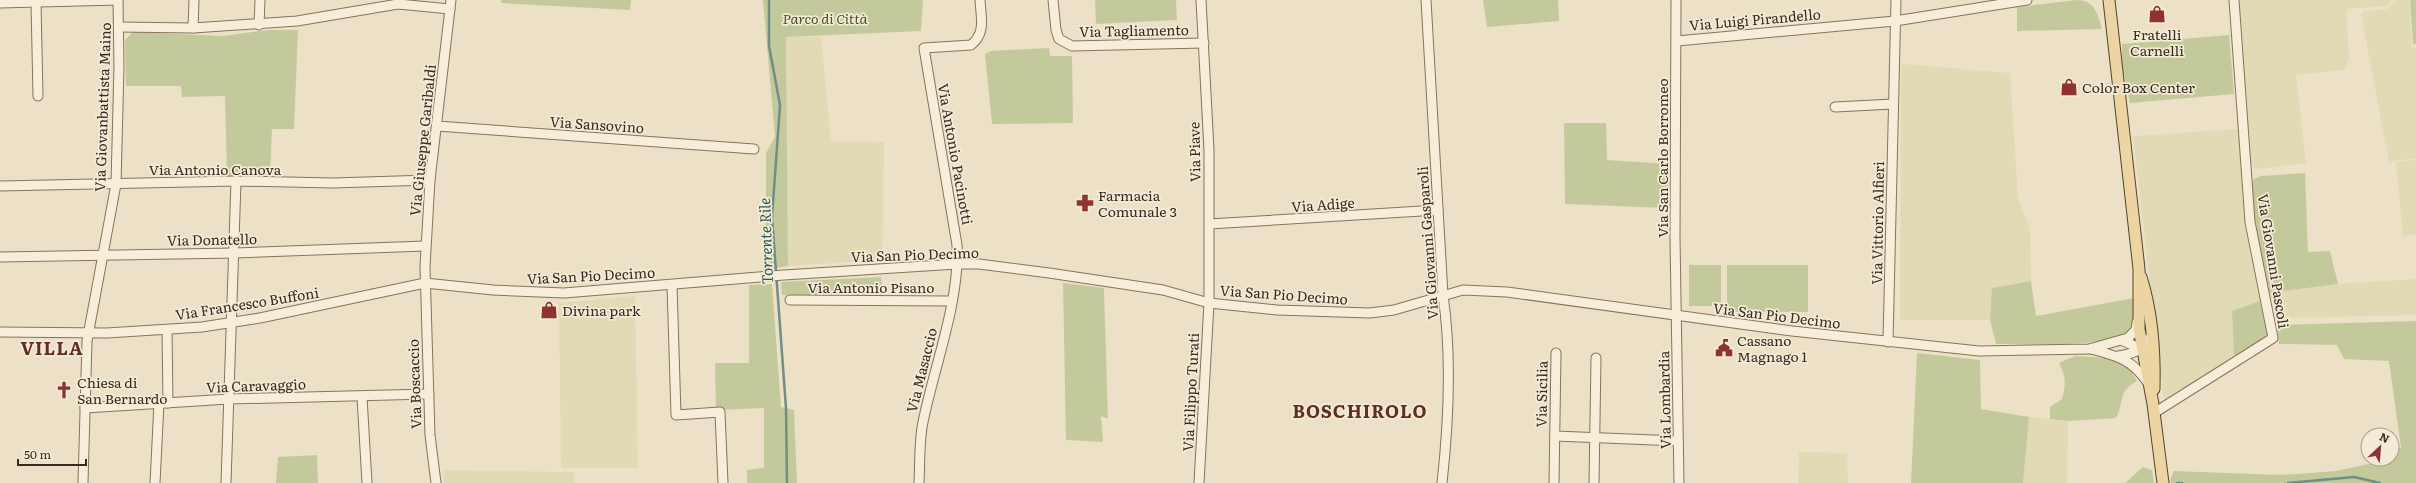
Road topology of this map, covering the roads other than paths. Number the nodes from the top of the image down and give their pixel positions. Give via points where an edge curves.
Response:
1 (118, 0) edge
2 (194, 0) edge
3 (260, 0) edge
4 (980, 0) edge
5 (1053, 0) edge
6 (1201, 0) edge
7 (1426, 0) edge
8 (1676, 0) edge
9 (1896, 0) edge
10 (2026, 0) edge
11 (2234, 0) edge
12 (2107, 2) edge
13 (0, 3) edge
14 (36, 3) junction
15 (451, 4) edge
16 (1895, 21) junction
17 (259, 24) junction
18 (120, 27) junction
19 (193, 28) junction
20 (1677, 41) junction
21 (1204, 43) junction
22 (38, 96) dead end
23 (1893, 104) junction
24 (1835, 108) dead end
25 (437, 126) junction
26 (754, 148) dead end
27 (430, 180) junction
28 (236, 181) junction
29 (116, 184) junction
30 (0, 186) edge
31 (1438, 210) junction
32 (1209, 224) junction
33 (425, 246) junction
34 (235, 253) junction
35 (102, 255) junction
36 (0, 257) edge
37 (957, 264) junction
38 (2139, 269) junction
39 (425, 283) junction
40 (672, 285) junction
41 (1443, 295) junction
42 (790, 300) dead end
43 (951, 301) junction
44 (1209, 303) junction
45 (2139, 312) junction
46 (1676, 317) junction
47 (232, 322) junction
48 (167, 330) junction
49 (0, 332) edge
50 (89, 332) junction
51 (2152, 335) junction
52 (2123, 341) junction
53 (1888, 342) junction
54 (2089, 349) junction
55 (2142, 349) junction
56 (1556, 353) dead end
57 (2117, 356) junction
58 (1596, 358) dead end
59 (2151, 379) junction
60 (429, 394) junction
61 (362, 397) junction
62 (229, 399) junction
63 (164, 403) junction
64 (85, 408) junction
65 (2154, 408) junction
66 (1555, 436) junction
67 (1594, 437) junction
68 (1678, 441) junction
69 (2162, 478) edge
70 (83, 483) edge
71 (155, 483) edge
72 (226, 483) edge
73 (367, 483) edge
74 (436, 483) edge
75 (723, 483) edge
76 (919, 483) edge
77 (1199, 483) edge
78 (1442, 483) edge
79 (1554, 483) edge
80 (1594, 483) edge
81 (1679, 483) edge

1 - 14 street, Via Giovanbattista Maino
1 - 18 street, Via Giovanbattista Maino
2 - 19 street
3 - 17 street
4 - 37 street, Via Antonio Pacinotti via 981,35 971,45 924,48 957,245
5 - 21 street, Via Tagliamento via 1056,30 1060,39 1072,46
6 - 21 street, Via Piave
7 - 31 street, Via Giovanni Gasparoli
8 - 20 street, Via San Carlo Borromeo
9 - 16 street, Via Vittorio Alfieri
10 - 16 street, Via Luigi Pirandello
11 - 65 street, Via Giovanni Pascoli via 2240,113 2250,222 2272,338
12 - 38 main road
13 - 14 street, Via Giovanbattista Maino
14 - 22 street
15 - 17 street via 398,4 333,16
15 - 25 street, Via Giuseppe Garibaldi
16 - 20 street, Via Luigi Pirandello
16 - 23 street, Via Vittorio Alfieri
17 - 19 street
18 - 19 street
18 - 29 street, Via Giovanbattista Maino
20 - 46 street, Via San Carlo Borromeo
21 - 32 street, Via Piave via 1209,150
23 - 24 street
23 - 53 street, Via Vittorio Alfieri
25 - 26 street, Via Sansovino
25 - 27 street, Via Giuseppe Garibaldi
27 - 28 street, Via Antonio Canova
27 - 33 street, Via Giuseppe Garibaldi
28 - 29 street, Via Antonio Canova
28 - 34 street
29 - 30 street, Via Antonio Canova
29 - 35 street, Via Giovanbattista Maino
31 - 32 street, Via Adige
31 - 41 street, Via Giovanni Gasparoli
32 - 44 street, Via Piave
33 - 34 street, Via Donatello
33 - 39 street, Via Giuseppe Garibaldi
34 - 35 street, Via Donatello
34 - 47 street
35 - 36 street, Via Donatello
35 - 50 street, Via Giovanbattista Maino
37 - 40 street, Via San Pio Decimo
37 - 43 street, Via Masaccio
37 - 44 street, Via San Pio Decimo via 980,264 1139,286
38 - 45 main road
38 - 51 main road via 2146,293
39 - 40 street, Via San Pio Decimo via 493,290 564,293
39 - 47 street, Via Francesco Buffoni
39 - 60 street, Via Boscaccio
40 - 75 street via 676,414 720,412
41 - 44 street, Via San Pio Decimo via 1394,310 1370,313 1277,310
41 - 46 street, Via San Pio Decimo via 1463,290 1507,292
41 - 78 street, Via Giovanni Gasparoli via 1449,336 1450,381
42 - 43 street, Via Antonio Pisano
43 - 76 street, Via Masaccio via 922,424
44 - 77 street, Via Filippo Turati
45 - 52 street via 2136,330
45 - 55 main road
46 - 53 street, Via San Pio Decimo
46 - 68 street, Via Lombardia
47 - 48 street, Via Francesco Buffoni
47 - 62 street
48 - 50 street, Via Francesco Buffoni
48 - 63 street
49 - 50 street, Via Francesco Buffoni
50 - 64 street, Via Giovanbattista Maino
51 - 55 street
51 - 59 main road
52 - 54 street, Via San Pio Decimo
52 - 55 street
53 - 54 street, Via San Pio Decimo via 1979,351
54 - 57 street, Via San Pio Decimo
55 - 57 street, Via San Pio Decimo via 2132,354
55 - 59 main road
56 - 66 street, Via Sicilia
57 - 59 street, Via San Pio Decimo
58 - 67 street
59 - 65 main road
60 - 61 street, Via Caravaggio
60 - 74 street, Via Boscaccio
61 - 62 street, Via Caravaggio
61 - 73 street
62 - 63 street, Via Caravaggio
62 - 72 street
63 - 64 street, Via Caravaggio
63 - 71 street
64 - 70 street, Via Giovanbattista Maino
65 - 69 main road
66 - 67 street, Via Sicilia
66 - 79 street, Via Sicilia
67 - 68 street, Via Sicilia
67 - 80 street
68 - 81 street, Via Lombardia

